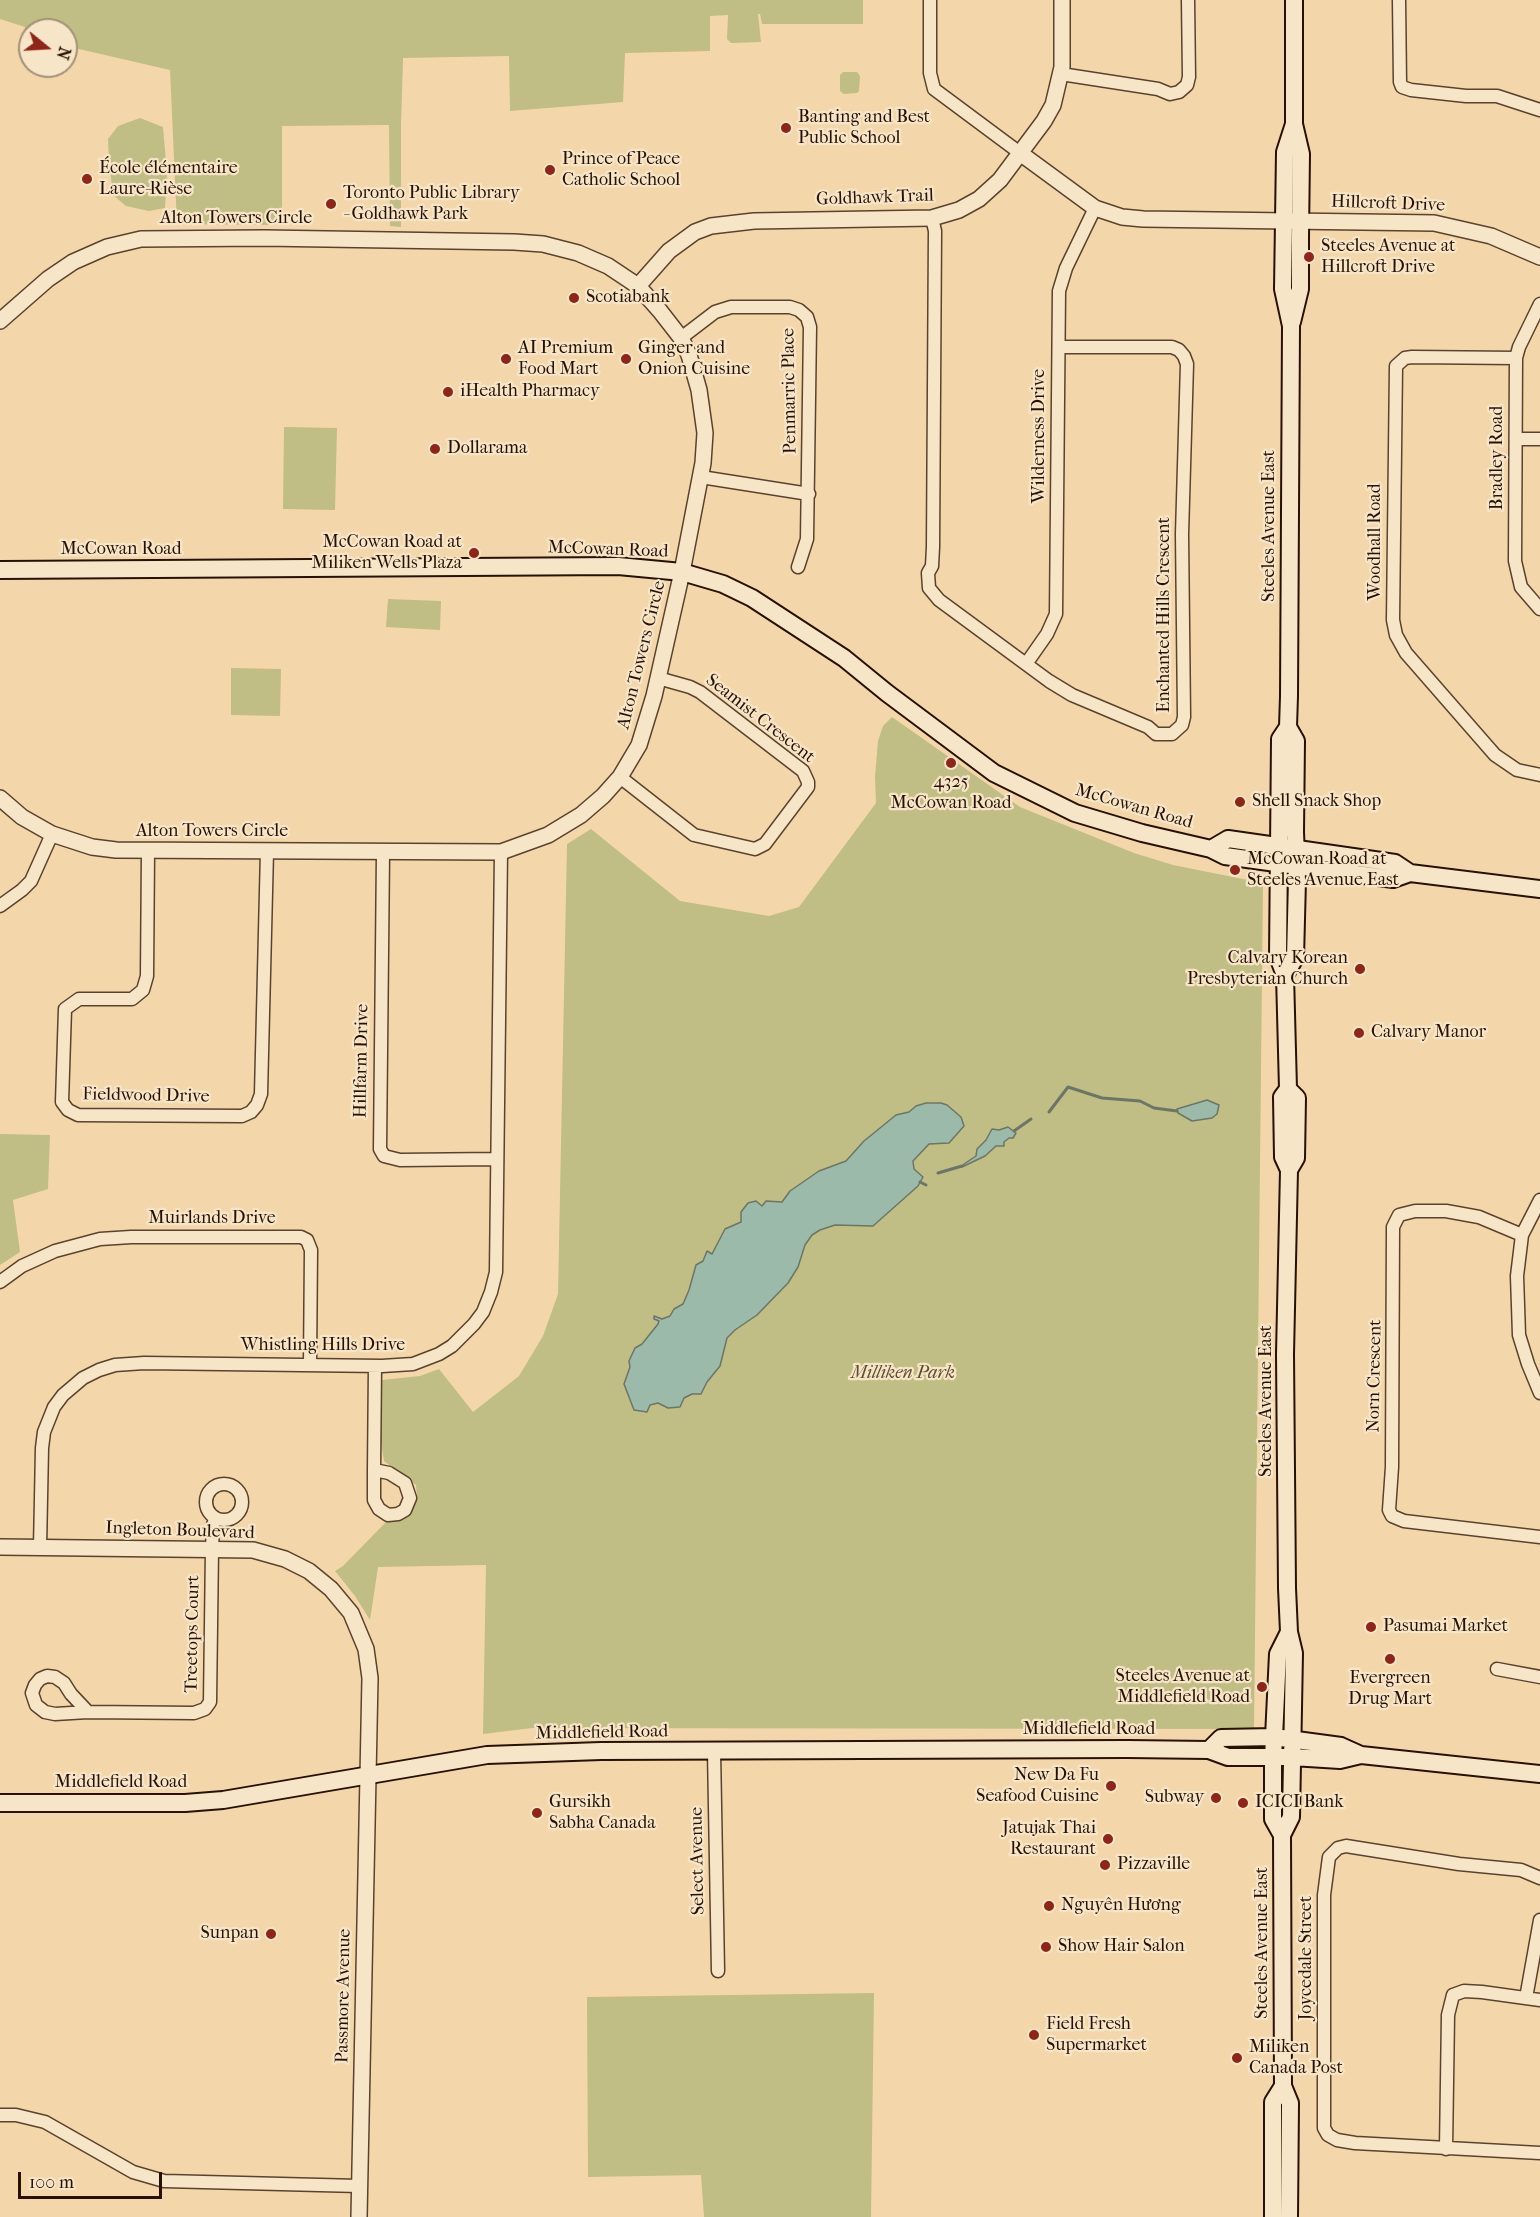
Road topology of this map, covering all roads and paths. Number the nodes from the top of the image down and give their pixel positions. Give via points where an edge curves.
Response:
1 (930, 0) edge
2 (1062, 0) edge
3 (1188, 0) edge
4 (1294, 0) edge
5 (1399, 0) edge
6 (1061, 74) junction
7 (1540, 110) edge
8 (1020, 153) junction
9 (1095, 208) junction
10 (932, 218) junction
11 (1292, 221) junction
12 (1540, 257) edge
13 (638, 286) junction
14 (1540, 304) edge
15 (0, 321) edge
16 (681, 338) junction
17 (1059, 346) junction
18 (1516, 358) junction
19 (1516, 439) junction
20 (1540, 439) edge
21 (701, 477) junction
22 (809, 494) junction
23 (798, 567) dead end
24 (0, 570) edge
25 (682, 572) junction
26 (1540, 609) edge
27 (1026, 664) junction
28 (658, 678) junction
29 (1540, 775) edge
30 (620, 777) junction
31 (0, 798) edge
32 (52, 834) junction
33 (148, 851) junction
34 (267, 852) junction
35 (383, 852) junction
36 (501, 852) junction
37 (1288, 856) junction
38 (1540, 889) edge
39 (0, 906) edge
40 (496, 1158) junction
41 (1540, 1200) edge
42 (1522, 1235) junction
43 (0, 1282) edge
44 (310, 1365) junction
45 (375, 1366) junction
46 (1540, 1394) edge
47 (374, 1470) dead end
48 (215, 1519) dead end
49 (1540, 1537) edge
50 (0, 1547) edge
51 (40, 1548) junction
52 (212, 1549) junction
53 (1288, 1632) junction
54 (1497, 1669) dead end
55 (1540, 1677) edge
56 (88, 1712) dead end
57 (1274, 1737) junction
58 (1292, 1739) junction
59 (1209, 1750) junction
60 (714, 1751) junction
61 (1361, 1755) junction
62 (1292, 1757) junction
63 (1273, 1758) junction
64 (1540, 1774) edge
65 (368, 1776) junction
66 (0, 1803) edge
67 (1282, 1835) junction
68 (1540, 1878) edge
69 (1540, 1920) edge
70 (718, 1971) dead end
71 (1526, 1998) junction
72 (1540, 2000) edge
73 (1283, 2086) junction
74 (0, 2115) edge
75 (1446, 2149) junction
76 (1540, 2153) edge
77 (359, 2186) junction
78 (359, 2217) edge
79 (1273, 2217) edge
80 (1289, 2217) edge

1 - 8 street via 930,73 934,89
2 - 6 street, Goldhawk Trail
3 - 6 street via 1189,77 1179,92 1170,94
4 - 11 main road, Steeles Avenue East via 1294,124 1301,154
5 - 7 street via 1402,87 1497,96
6 - 8 street, Goldhawk Trail via 1048,114
8 - 9 street, Hillcroft Drive
8 - 10 street, Goldhawk Trail via 978,199
9 - 11 street, Hillcroft Drive via 1143,219
9 - 17 street, Wilderness Drive via 1061,279
10 - 13 street, Goldhawk Trail via 754,221 711,226 695,232 669,251
10 - 27 street, Enchanted Hills Crescent via 933,547 928,580 933,595
11 - 12 street, Hillcroft Drive via 1441,224 1491,236
11 - 37 main road, Steeles Avenue East via 1283,289 1291,326 1288,727 1280,739
13 - 15 street, Alton Towers Circle via 591,258 535,243 161,237 124,242 81,257 48,279
13 - 16 street, Alton Towers Circle
14 - 18 street, Bradley Road
16 - 21 street, Alton Towers Circle via 696,374 704,416
16 - 22 street, Penmarric Place via 722,308 790,307 804,313 810,327
17 - 27 street, Wilderness Drive via 1056,615
17 - 27 street, Enchanted Hills Crescent via 1172,347 1179,350 1187,364 1182,725 1172,734 1156,734 1072,695
18 - 19 street, Bradley Road
18 - 29 street, Woodhall Road via 1412,357 1396,366 1393,620 1406,654 1495,755 1517,770
19 - 20 street
19 - 26 street, Bradley Road via 1517,576 1521,587
21 - 22 street
21 - 25 street, Alton Towers Circle
22 - 23 street, Penmarric Place via 807,539
24 - 25 main road, McCowan Road via 618,566
25 - 28 street, Alton Towers Circle
25 - 37 main road, McCowan Road via 723,584 752,598 844,658 994,773 1076,813 1211,849 1228,839
28 - 30 street, Alton Towers Circle via 639,745
28 - 30 street, Seamist Crescent via 700,692 803,771 808,788 765,844 755,849 694,836
30 - 36 street, Alton Towers Circle via 567,825
31 - 32 street, Alton Towers Circle via 22,817
32 - 33 street, Alton Towers Circle via 92,847
32 - 39 street via 31,881
33 - 34 street, Alton Towers Circle
33 - 34 street, Fieldwood Drive via 147,976 143,990 132,999 79,999 65,1009 62,1102 78,1115 242,1116 257,1106 261,1094
34 - 35 street, Alton Towers Circle
35 - 36 street, Alton Towers Circle
35 - 40 street, Hillfarm Drive via 380,1149 384,1156 400,1160
36 - 40 street, Whistling Hills Drive
37 - 38 main road, McCowan Road via 1395,863 1410,873
37 - 53 main road, Steeles Avenue East via 1295,958 1285,975 1288,1089 1282,1097 1283,1157 1289,1170 1285,1354
40 - 45 street, Whistling Hills Drive via 496,1272 483,1312 462,1338 439,1354 413,1364
41 - 42 street
42 - 46 street via 1517,1276 1520,1335
42 - 49 street, Norn Crescent via 1461,1214 1416,1211 1399,1215 1393,1227 1389,1510 1392,1516 1404,1521
43 - 44 street, Muirlands Drive via 22,1266 55,1251 100,1239 301,1237 311,1250
44 - 45 street, Whistling Hills Drive
44 - 51 street, Whistling Hills Drive via 129,1364 83,1378 54,1407 44,1432
45 - 47 street
48 - 52 street
50 - 51 street, Ingleton Boulevard
51 - 52 street, Ingleton Boulevard
52 - 56 street, Treetops Court via 210,1702 205,1709 194,1713
52 - 65 street, Ingleton Boulevard via 253,1550 296,1563 331,1589 351,1614 366,1648 370,1678
53 - 57 main road, Steeles Avenue East via 1278,1654
53 - 58 main road, Steeles Avenue East via 1294,1653
54 - 55 street
57 - 58 main road, Middlefield Road
57 - 59 main road, Middlefield Road via 1221,1738
57 - 63 main road, Steeles Avenue East
58 - 61 main road, Middlefield Road via 1341,1746
58 - 62 main road, Steeles Avenue East
59 - 60 main road, Middlefield Road
59 - 63 main road, Middlefield Road via 1228,1756
60 - 65 main road, Middlefield Road via 487,1755
60 - 70 street, Select Avenue
61 - 62 main road, Middlefield Road via 1340,1760
61 - 64 main road, Middlefield Road
62 - 63 main road, Middlefield Road
62 - 67 main road, Steeles Avenue East via 1291,1817
63 - 67 main road, Steeles Avenue East via 1273,1819
65 - 66 main road, Middlefield Road via 212,1801
65 - 77 street, Passmore Avenue
67 - 73 main road, Steeles Avenue East
68 - 75 street, Joycedale Street via 1521,1870 1346,1846 1329,1857 1324,1895 1324,2128 1337,2140
69 - 71 street
71 - 72 street
71 - 75 street via 1464,1991 1454,1995 1448,2015
73 - 79 main road, Steeles Avenue East via 1273,2102
73 - 80 main road, Steeles Avenue East via 1290,2103
74 - 77 street via 45,2122 133,2172 164,2181
75 - 76 street, Joycedale Street
77 - 78 street, Passmore Avenue

